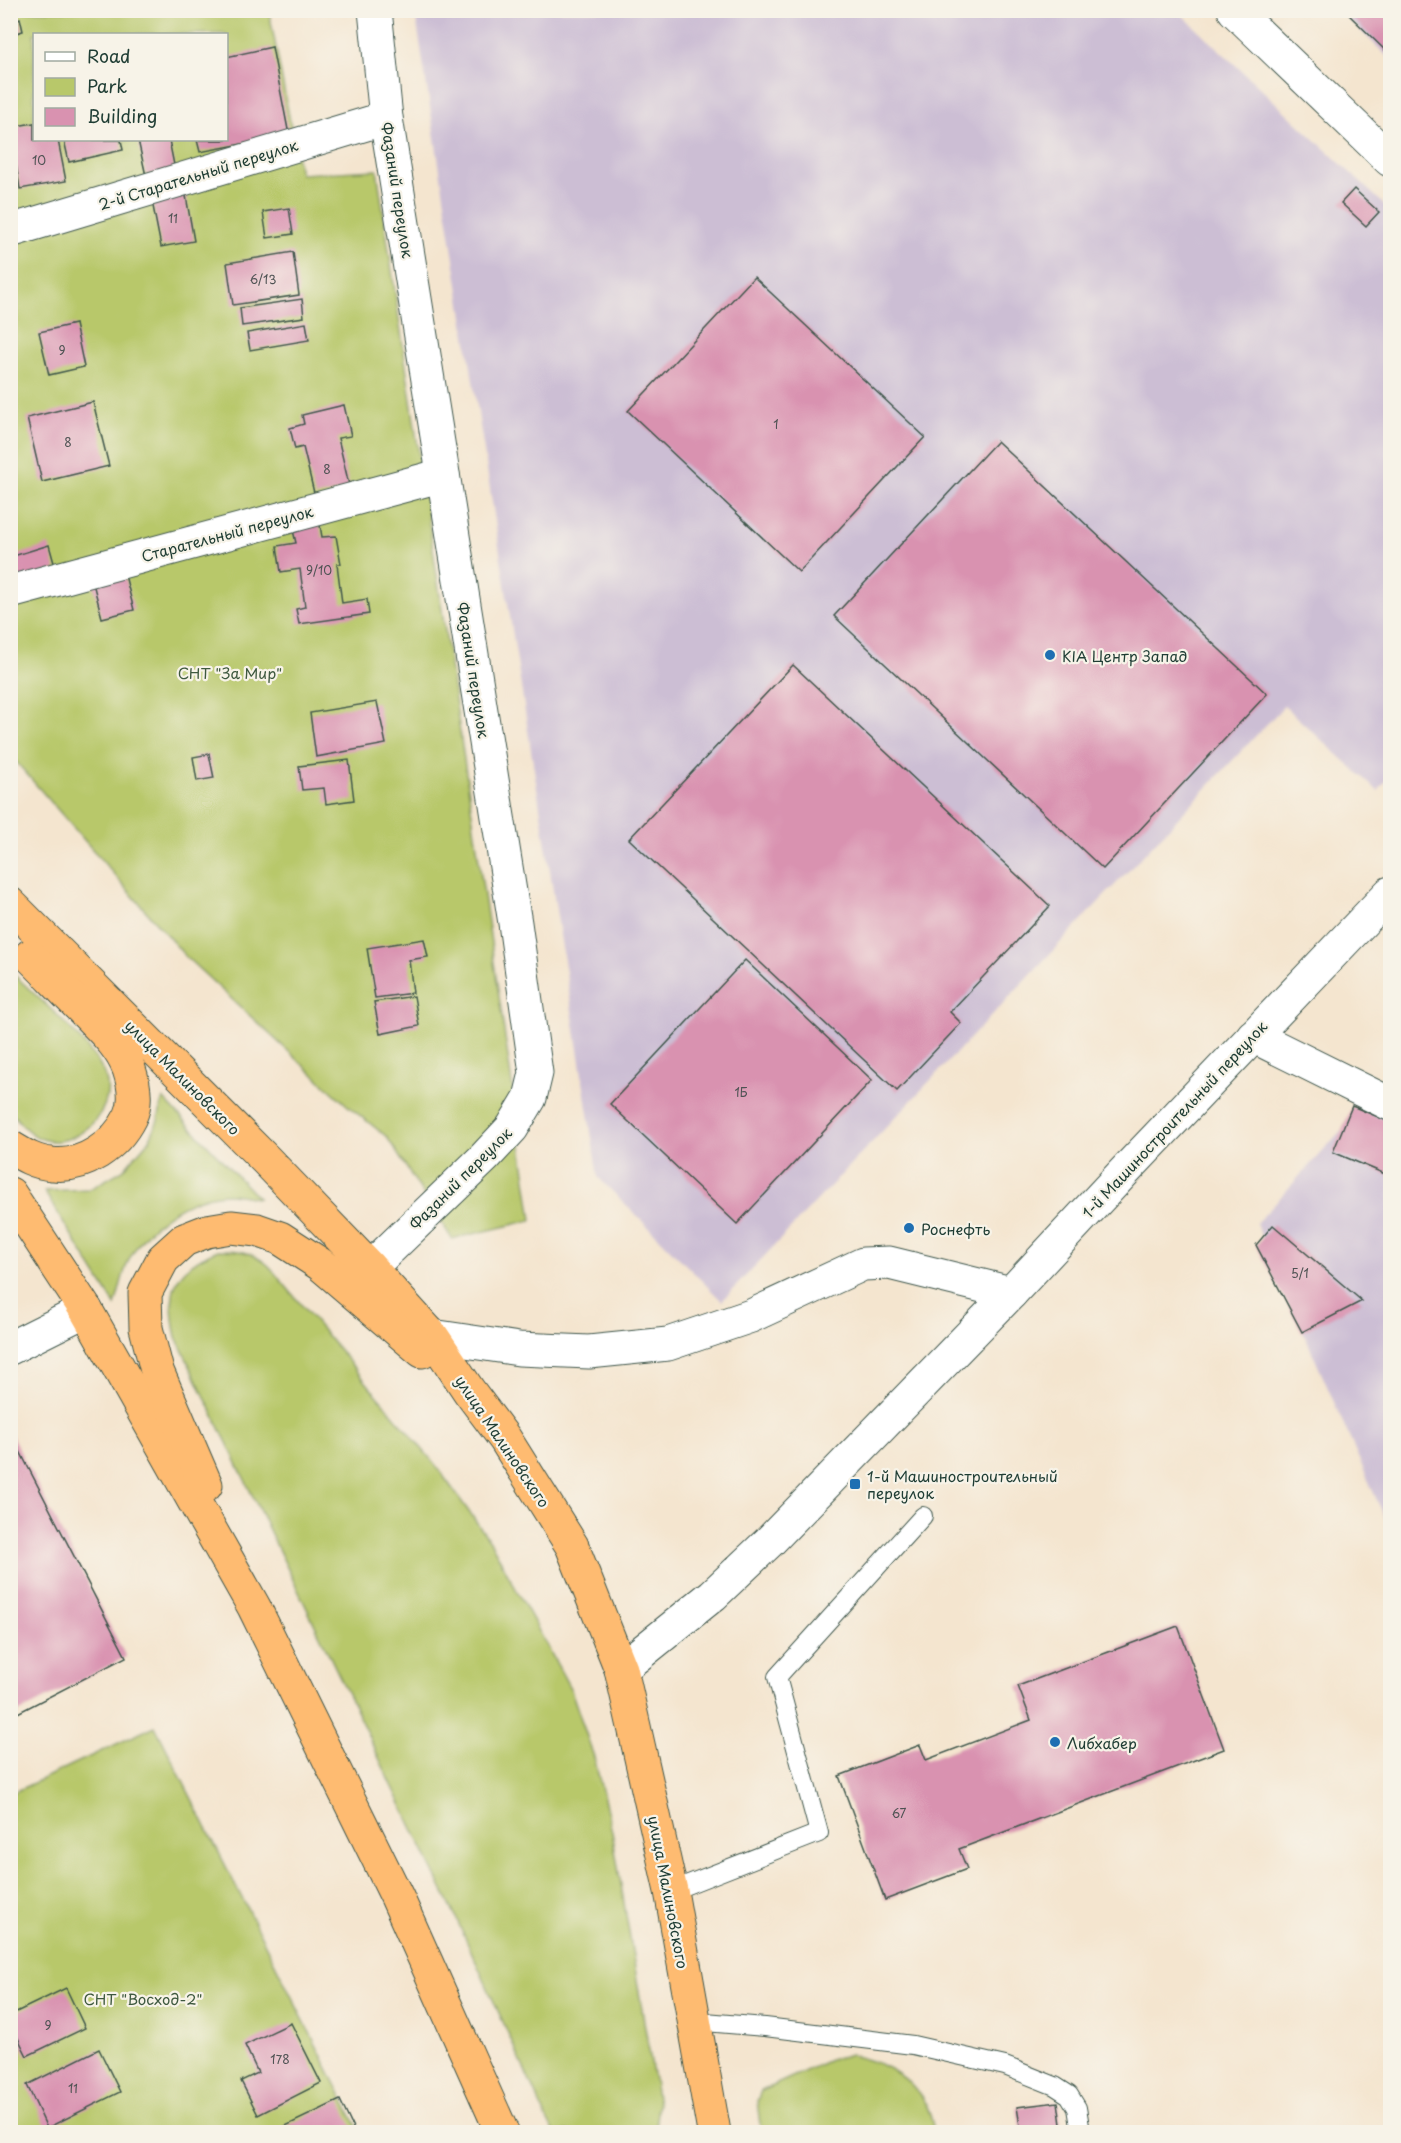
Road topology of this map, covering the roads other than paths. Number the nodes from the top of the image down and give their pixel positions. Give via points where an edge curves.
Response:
1 (375, 10) edge
2 (1234, 10) edge
3 (386, 118) junction
4 (1390, 160) edge
5 (10, 231) edge
6 (443, 475) junction
7 (10, 592) edge
8 (1390, 893) edge
9 (10, 904) edge
10 (10, 935) edge
11 (1253, 1036) junction
12 (1390, 1104) edge
13 (10, 1146) edge
14 (10, 1194) edge
15 (370, 1268) junction
16 (1011, 1293) junction
17 (86, 1310) junction
18 (432, 1336) junction
19 (10, 1348) edge
20 (469, 1391) junction
21 (923, 1516) dead end
22 (254, 1607) junction
23 (621, 1669) junction
24 (671, 1891) junction
25 (693, 2021) junction
26 (712, 2129) edge
27 (502, 2133) edge
28 (1080, 2133) edge

1 - 3 street, Фазаний переулок
2 - 4 street
3 - 5 street, 2-й Старательный переулок
3 - 6 street, Фазаний переулок
6 - 7 street, Старательный переулок
6 - 15 street, Фазаний переулок via 536,1073 530,1098 512,1128
8 - 11 street, 1-й Машиностроительный переулок
9 - 15 highway, улица Малиновского
10 - 13 highway via 114,1042 129,1068 135,1092 130,1116 118,1135 99,1152 78,1163 52,1164 28,1158
11 - 12 street
11 - 16 street, 1-й Машиностроительный переулок
14 - 17 highway
15 - 18 highway, улица Малиновского
16 - 18 street via 889,1263 863,1264 751,1316 668,1344 589,1352 519,1349
16 - 23 street, 1-й Машиностроительный переулок via 770,1542 713,1595
17 - 19 street
17 - 22 highway
18 - 20 highway, улица Малиновского
20 - 22 highway via 320,1264 280,1238 231,1227 207,1231 184,1240 163,1259 145,1293 148,1339 157,1371 237,1557
20 - 23 highway, улица Малиновского via 511,1448 572,1546
21 - 24 lane via 777,1677 819,1833
22 - 27 highway via 397,1897
23 - 24 highway, улица Малиновского
24 - 25 highway, улица Малиновского
25 - 26 highway, улица Малиновского
25 - 28 lane via 913,2045 1005,2066 1069,2095 1077,2108

